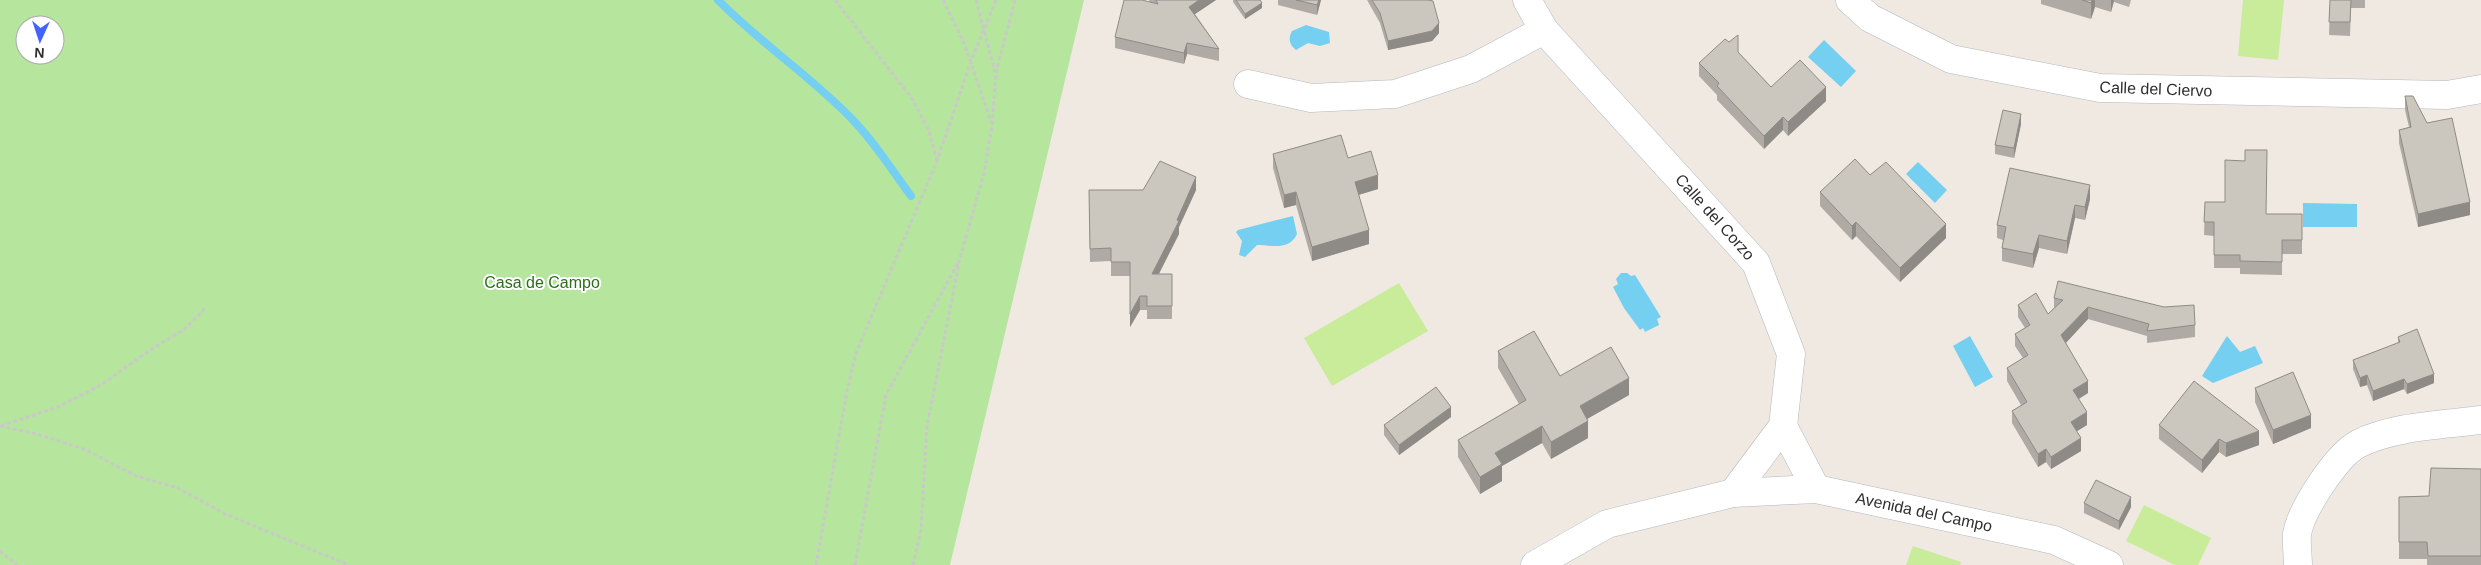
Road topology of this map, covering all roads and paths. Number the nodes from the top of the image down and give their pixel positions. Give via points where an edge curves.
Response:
1 (835, 0) edge
2 (943, 0) edge
3 (976, 0) edge
4 (996, 0) edge
5 (1015, 0) edge
6 (1527, 0) edge
7 (1850, 0) edge
8 (1544, 30) junction
9 (984, 31) junction
10 (971, 61) junction
11 (996, 73) junction
12 (1248, 84) dead end
13 (2481, 89) edge
14 (992, 126) junction
15 (937, 161) junction
16 (960, 258) junction
17 (205, 308) dead end
18 (2481, 420) edge
19 (0, 426) edge
20 (1783, 426) junction
21 (1816, 489) junction
22 (1733, 493) junction
23 (0, 551) edge
24 (17, 565) edge
25 (349, 565) edge
26 (816, 565) edge
27 (855, 565) edge
28 (913, 565) edge
29 (1535, 565) edge
30 (2109, 565) edge
31 (2298, 565) edge

1 - 15 path via 913,100 929,131
2 - 10 path
3 - 9 path
4 - 9 path
5 - 11 path
6 - 8 street, Calle del Corzo
7 - 13 street, Calle del Ciervo via 1870,18 1951,59 2100,88 2447,95
8 - 12 street via 1471,69 1395,94 1312,98
8 - 20 street, Calle del Corzo via 1756,263 1791,354
9 - 10 path
9 - 11 path
10 - 14 path
10 - 15 path
11 - 14 path
14 - 16 path via 984,173
15 - 26 path via 856,353
16 - 27 path via 886,395
16 - 28 path via 927,426 921,529
17 - 19 path via 185,329 101,385 58,407
18 - 31 street via 2401,430 2357,445 2327,475 2308,503 2297,534
19 - 25 path via 84,450 136,476 178,488 225,514
20 - 21 street
20 - 22 street
21 - 22 street, Avenida del Campo
21 - 30 street, Avenida del Campo via 2054,540
22 - 29 street via 1607,524
23 - 24 path

